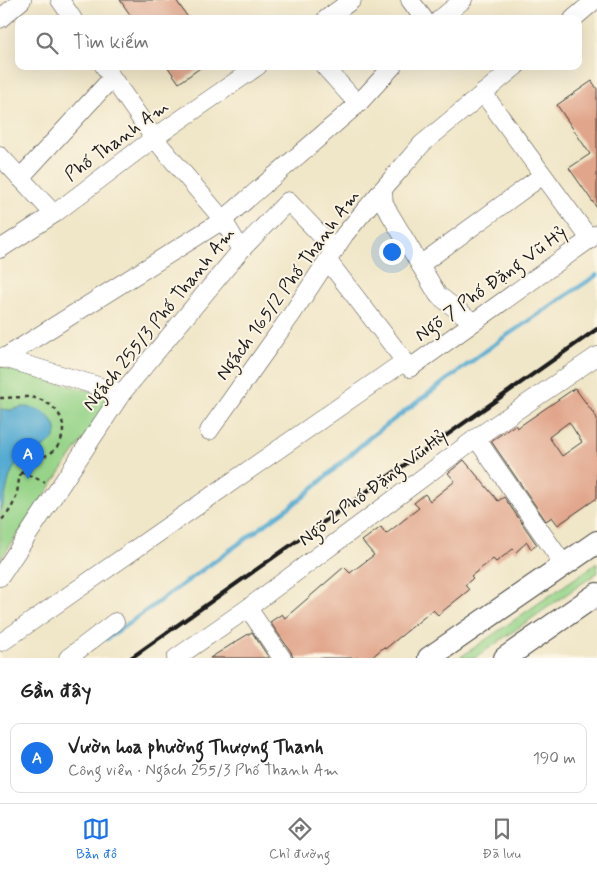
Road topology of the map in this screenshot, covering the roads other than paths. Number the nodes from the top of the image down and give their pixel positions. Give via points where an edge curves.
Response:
1 (22, 0) edge
2 (352, 0) edge
3 (410, 0) edge
4 (463, 0) edge
5 (64, 1) edge
6 (71, 15) edge
7 (331, 15) edge
8 (421, 15) edge
9 (445, 15) edge
10 (0, 18) edge
11 (252, 70) edge
12 (328, 70) edge
13 (389, 70) edge
14 (511, 70) edge
15 (108, 72) edge
16 (483, 93) junction
17 (358, 104) junction
18 (154, 138) junction
19 (0, 156) edge
20 (543, 175) junction
21 (20, 178) junction
22 (383, 189) junction
23 (54, 214) junction
24 (222, 220) junction
25 (593, 236) edge
26 (0, 249) edge
27 (241, 250) junction
28 (331, 256) junction
29 (420, 265) junction
30 (473, 322) junction
31 (597, 356) edge
32 (1, 358) edge
33 (408, 365) junction
34 (122, 393) junction
35 (209, 431) dead end
36 (476, 438) junction
37 (597, 542) edge
38 (564, 565) junction
39 (0, 577) edge
40 (597, 594) edge
41 (248, 608) junction
42 (115, 622) dead end
43 (2, 642) dead end
44 (68, 658) edge
45 (176, 658) edge
46 (282, 658) edge
47 (429, 658) edge
48 (505, 658) edge

1 - 10 street
2 - 7 street
3 - 8 street
4 - 9 street
5 - 6 street
11 - 18 street, Phố Thanh Am
12 - 17 street
13 - 17 street
14 - 16 street, Ngách 165/2 Phố Thanh Am
15 - 18 street
15 - 21 street
16 - 20 street
16 - 22 street, Ngách 165/2 Phố Thanh Am via 422,144
17 - 24 street
18 - 23 street, Phố Thanh Am
18 - 24 street
19 - 21 street
20 - 25 street
20 - 29 street
21 - 23 street
22 - 28 street, Ngách 165/2 Phố Thanh Am
22 - 29 street via 384,204
23 - 26 street, Phố Thanh Am
24 - 27 street
24 - 32 street
25 - 30 street, Ngõ 7 Phố Đặng Vũ Hỷ
27 - 28 street, Ngách 255/3 Phố Thanh Am via 288,201
27 - 34 street, Ngách 255/3 Phố Thanh Am
28 - 33 street
28 - 35 street, Ngách 165/2 Phố Thanh Am
29 - 30 street via 438,295
30 - 33 street, Ngõ 7 Phố Đặng Vũ Hỷ
31 - 36 street, Ngõ 2 Phố Đặng Vũ Hỷ
32 - 34 street
33 - 43 street, Ngõ 7 Phố Đặng Vũ Hỷ
34 - 39 street, Ngách 255/3 Phố Thanh Am
36 - 38 street
36 - 41 street, Ngõ 2 Phố Đặng Vũ Hỷ
37 - 38 main road
38 - 47 main road
40 - 48 main road
41 - 45 street, Ngõ 2 Phố Đặng Vũ Hỷ
41 - 46 street
42 - 44 street

